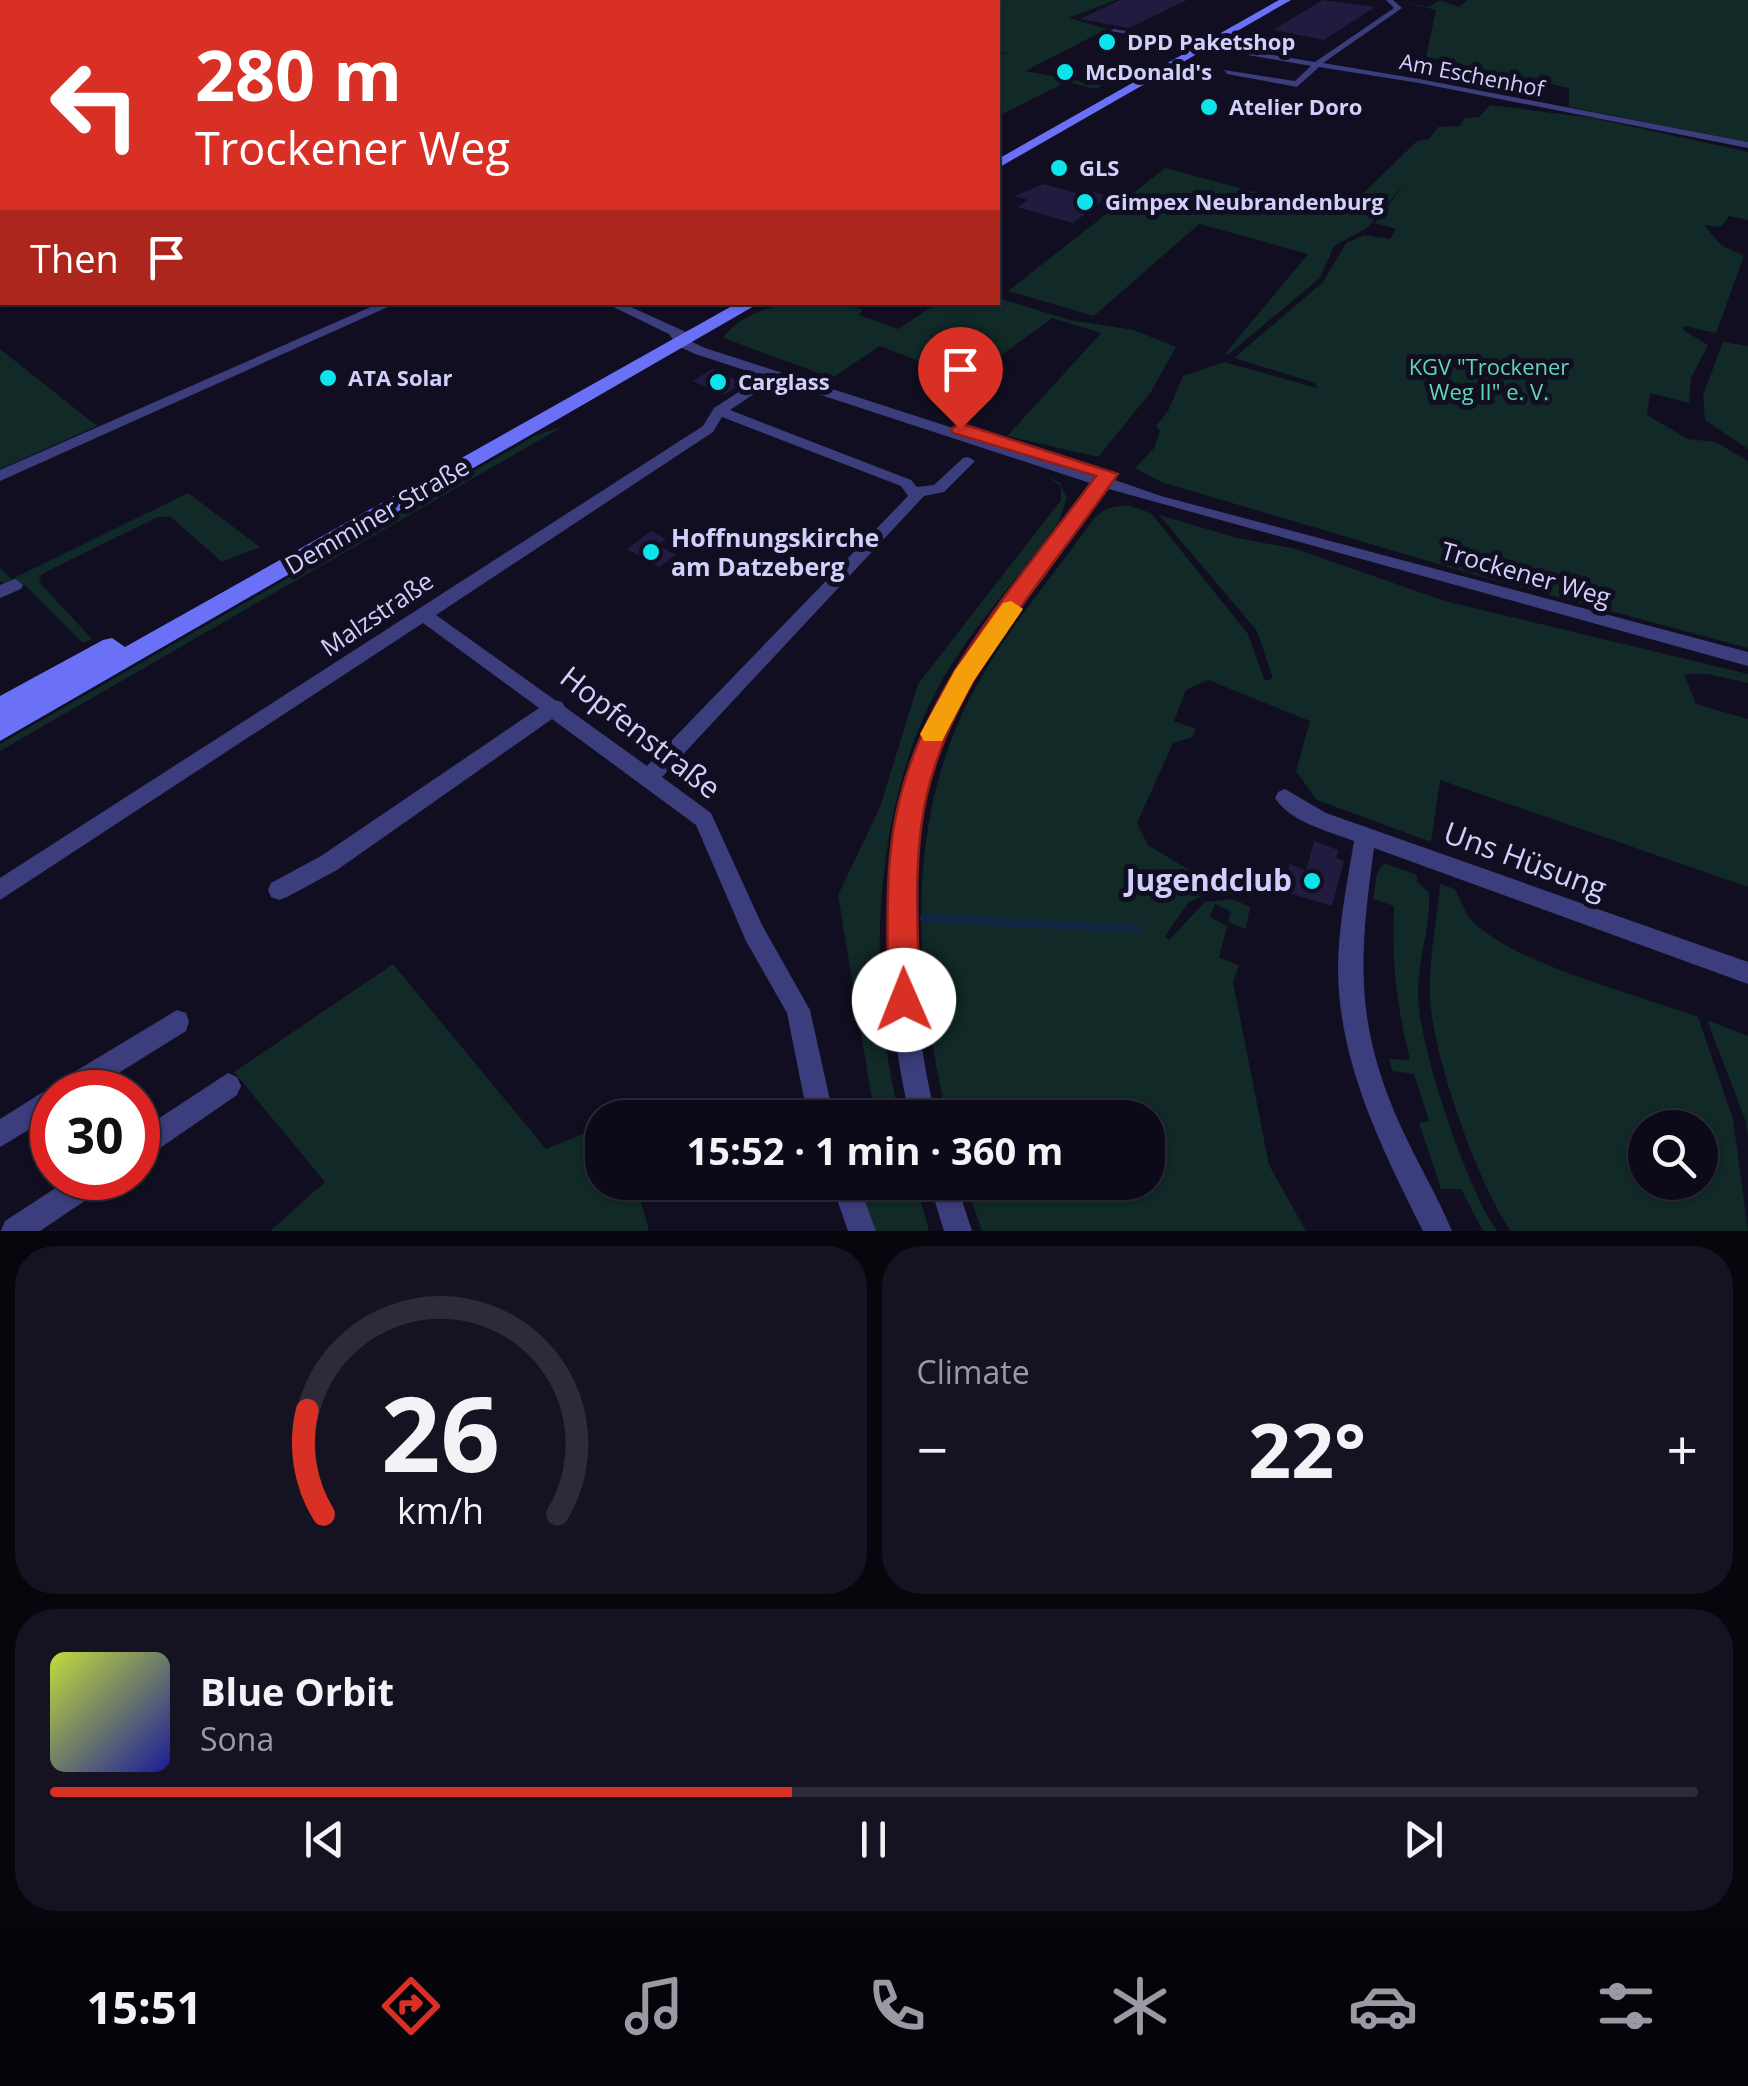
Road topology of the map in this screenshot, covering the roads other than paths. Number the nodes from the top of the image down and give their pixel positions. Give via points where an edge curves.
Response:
1 (1284, 0) edge
2 (1388, 0) edge
3 (1114, 30) dead end
4 (1194, 46) junction
5 (1317, 65) junction
6 (1227, 72) dead end
7 (1748, 145) edge
8 (1000, 152) edge
9 (1000, 163) edge
10 (387, 305) edge
11 (614, 305) edge
12 (723, 305) edge
13 (748, 305) edge
14 (682, 338) junction
15 (774, 374) junction
16 (719, 411) junction
17 (968, 461) dead end
18 (0, 476) edge
19 (1105, 478) junction
20 (916, 492) junction
21 (423, 614) junction
22 (1748, 659) edge
23 (555, 706) junction
24 (0, 709) edge
25 (0, 730) edge
26 (650, 776) junction
27 (1285, 798) dead end
28 (1365, 836) junction
29 (0, 890) edge
30 (279, 890) dead end
31 (1748, 973) edge
32 (177, 1022) dead end
33 (101, 1070) edge
34 (228, 1086) dead end
35 (817, 1100) edge
36 (920, 1100) edge
37 (30, 1115) edge
38 (160, 1133) edge
39 (0, 1134) edge
40 (62, 1200) edge
41 (851, 1200) edge
42 (948, 1200) edge
43 (16, 1231) edge
44 (862, 1231) edge
45 (958, 1231) edge
46 (1438, 1231) edge

1 - 4 main road
2 - 5 street via 1398,8
3 - 4 street
4 - 5 street, Am Eschenhof
4 - 8 main road
4 - 9 main road
5 - 6 street via 1293,85
5 - 7 street, Am Eschenhof
10 - 18 street
11 - 14 street
12 - 14 main road, Demminer Straße
13 - 14 main road, Demminer Straße
14 - 15 street, Trockener Weg
14 - 19 street, Trockener Weg
14 - 24 main road, Demminer Straße
14 - 25 main road, Demminer Straße
15 - 16 street, Malzstraße
15 - 19 street, Trockener Weg
16 - 20 street
16 - 21 street, Malzstraße via 708,428
17 - 20 street via 938,488
19 - 22 street, Trockener Weg
19 - 36 street via 964,676 934,730 913,797 902,907 904,1000
20 - 26 street
21 - 23 street, Hopfenstraße
21 - 29 street, Malzstraße
23 - 26 street, Hopfenstraße
23 - 30 street via 329,863
26 - 35 street, Hopfenstraße via 704,819 754,934 798,1010
27 - 28 street, Uns Hüsung via 1319,820
28 - 31 street, Uns Hüsung
28 - 46 street via 1350,969 1359,1041 1385,1127
32 - 33 street
34 - 38 street
37 - 39 street
40 - 43 street
41 - 44 street
42 - 45 street

